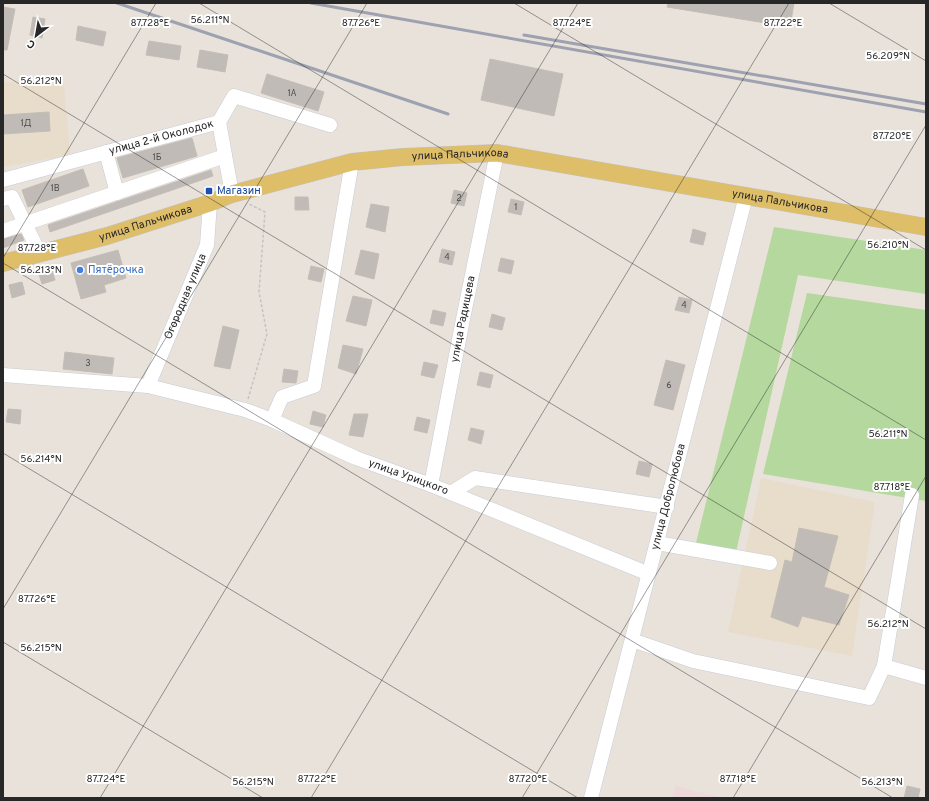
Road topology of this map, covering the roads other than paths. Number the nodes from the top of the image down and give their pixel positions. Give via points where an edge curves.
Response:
1 (219, 122) junction
2 (330, 125) dead end
3 (106, 152) junction
4 (497, 154) junction
5 (225, 156) junction
6 (352, 162) junction
7 (4, 180) edge
8 (117, 193) junction
9 (232, 194) junction
10 (746, 196) junction
11 (7, 198) edge
12 (210, 203) junction
13 (25, 224) junction
14 (926, 227) edge
15 (3, 231) edge
16 (40, 254) junction
17 (3, 263) edge
18 (3, 375) edge
19 (148, 386) junction
20 (272, 420) junction
21 (431, 485) junction
22 (451, 493) junction
23 (912, 495) dead end
24 (667, 507) junction
25 (657, 543) junction
26 (770, 563) dead end
27 (649, 574) junction
28 (632, 640) junction
29 (884, 666) junction
30 (926, 678) edge
31 (591, 798) edge

1 - 2 street, улица 2-й Околодок via 234,96
1 - 3 street, улица 2-й Околодок
1 - 5 street
3 - 7 street, улица 2-й Околодок
3 - 8 street
4 - 6 main road, улица Пальчикова via 403,157
4 - 10 main road, улица Пальчикова
4 - 21 street, улица Радищева
5 - 8 street
5 - 9 street
6 - 9 main road, улица Пальчикова
6 - 20 street via 314,386 282,397
7 - 11 street
8 - 13 street
9 - 12 main road, улица Пальчикова
10 - 14 main road, улица Пальчикова
10 - 24 street, улица Добролюбова
11 - 13 street
12 - 16 main road, улица Пальчикова via 107,236
12 - 19 street, Огородная улица via 207,245
13 - 15 street
13 - 16 street
16 - 17 main road, улица Пальчикова
18 - 19 street, улица Урицкого
19 - 20 street, улица Урицкого via 245,410
20 - 21 street, улица Урицкого via 356,458
21 - 22 street, улица Урицкого
22 - 24 street, улица Урицкого via 475,478
22 - 27 street
23 - 29 street
24 - 25 street, улица Добролюбова
25 - 26 street
25 - 27 street, улица Добролюбова
27 - 28 street, улица Добролюбова
28 - 29 street via 693,661 869,698
28 - 31 street, улица Добролюбова
29 - 30 street

